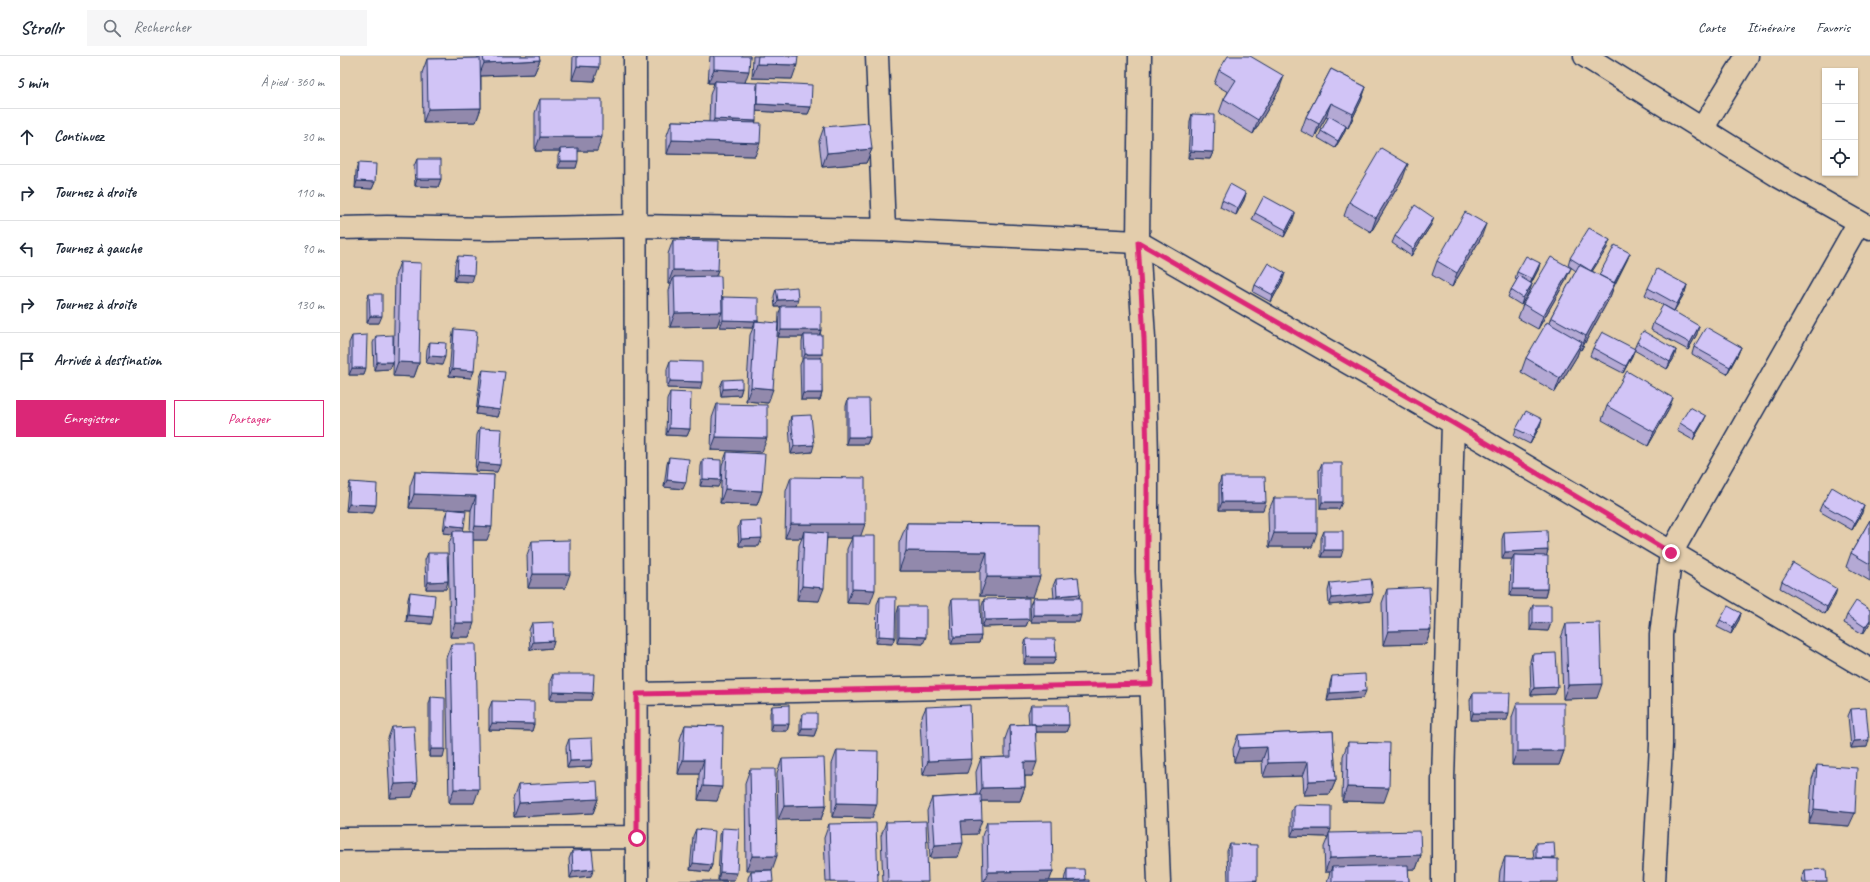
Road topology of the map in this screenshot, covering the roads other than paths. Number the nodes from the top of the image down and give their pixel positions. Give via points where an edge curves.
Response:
1 (634, 56) edge
2 (877, 56) edge
3 (1140, 56) edge
4 (1586, 56) edge
5 (1747, 56) edge
6 (1702, 129) junction
7 (1864, 225) edge
8 (636, 226) junction
9 (340, 228) edge
10 (884, 230) junction
11 (1138, 242) junction
12 (1453, 423) junction
13 (1671, 553) junction
14 (1870, 670) edge
15 (1151, 684) junction
16 (637, 694) junction
17 (637, 838) junction
18 (340, 839) edge
19 (637, 882) edge
20 (1159, 882) edge
21 (1443, 882) edge
22 (1654, 882) edge

1 - 8 street
2 - 10 street
3 - 11 street
4 - 6 street
5 - 6 street
6 - 7 street
7 - 13 street
8 - 9 street via 490,230
8 - 10 street
8 - 16 street
10 - 11 street
11 - 12 street
11 - 15 street via 1144,338
12 - 13 street
12 - 21 street via 1443,781
13 - 14 street
13 - 22 street via 1660,635 1661,745
15 - 16 street
15 - 20 street
16 - 17 street
17 - 18 street
17 - 19 street

